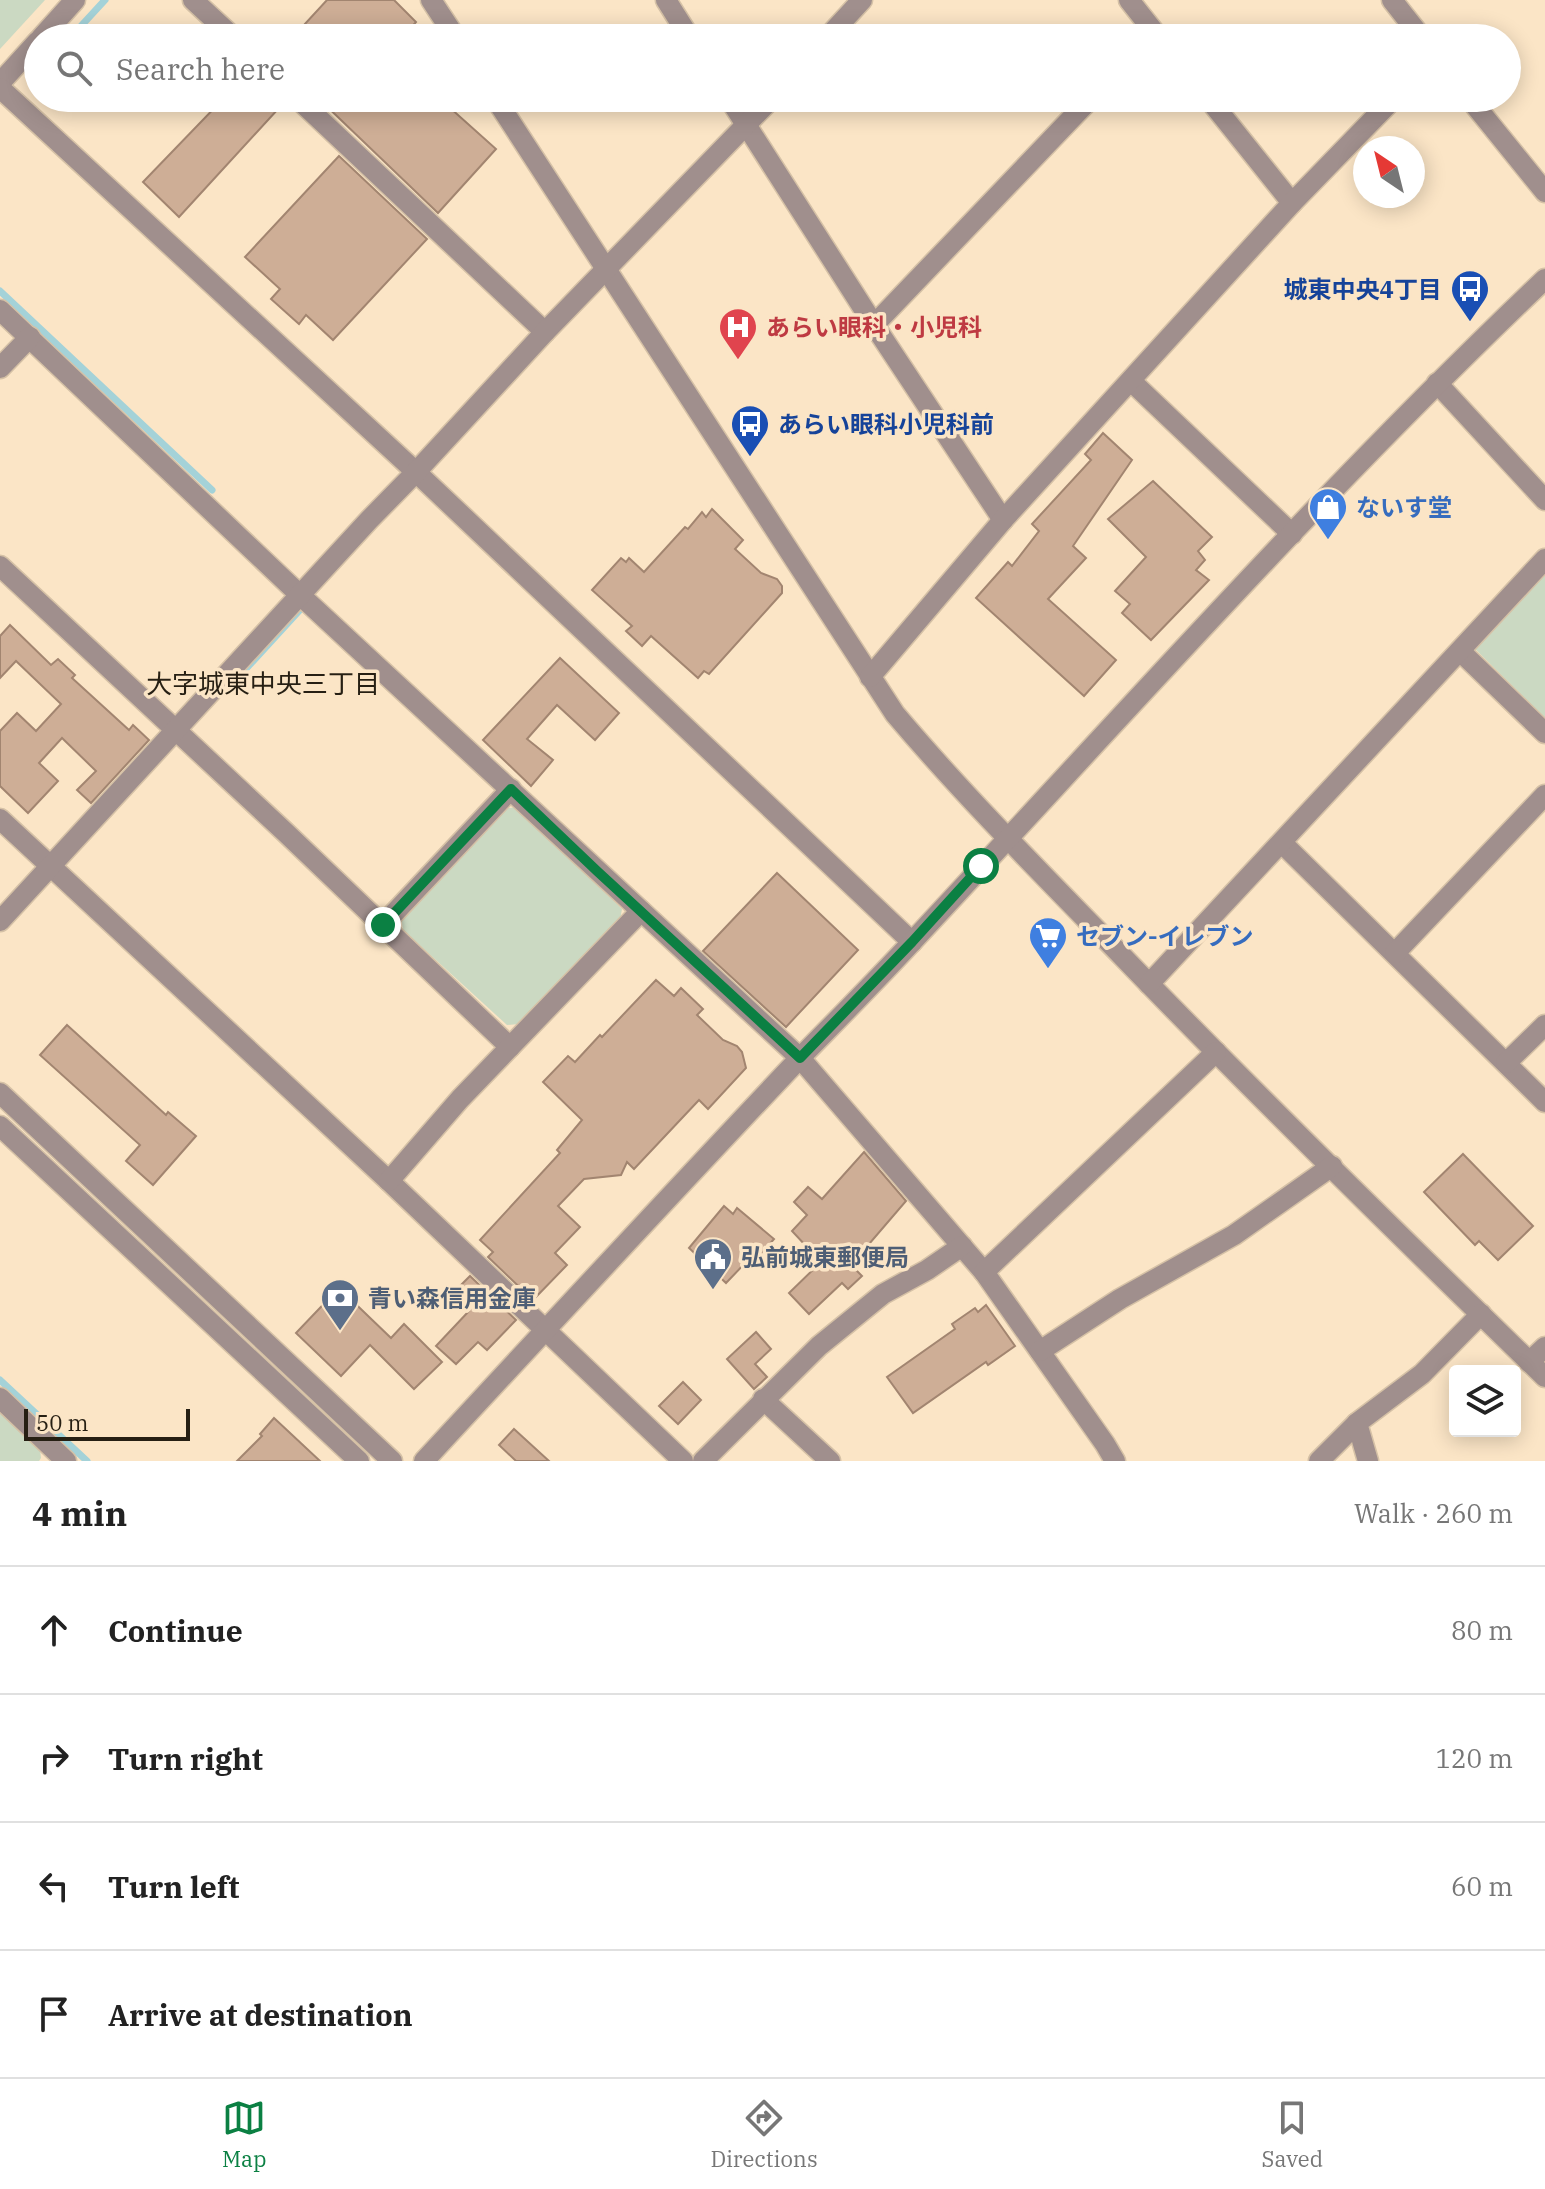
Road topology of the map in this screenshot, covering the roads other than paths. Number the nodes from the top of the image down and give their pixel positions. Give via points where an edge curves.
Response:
1 (75, 0) edge
2 (193, 0) edge
3 (431, 0) edge
4 (666, 0) edge
5 (862, 0) edge
6 (1129, 0) edge
7 (1392, 0) edge
8 (53, 24) edge
9 (219, 24) edge
10 (447, 24) edge
11 (681, 24) edge
12 (840, 24) edge
13 (1146, 24) edge
14 (1411, 24) edge
15 (24, 57) edge
16 (0, 85) edge
17 (24, 107) edge
18 (29, 112) edge
19 (312, 112) edge
20 (504, 112) edge
21 (738, 112) edge
22 (760, 112) edge
23 (1078, 112) edge
24 (1219, 112) edge
25 (1380, 112) edge
26 (1480, 112) edge
27 (747, 126) junction
28 (1545, 192) edge
29 (1292, 203) junction
30 (607, 270) junction
31 (1545, 279) edge
32 (0, 310) edge
33 (874, 325) junction
34 (545, 332) junction
35 (30, 337) junction
36 (0, 368) edge
37 (1131, 381) junction
38 (1437, 383) junction
39 (416, 472) junction
40 (1545, 500) edge
41 (1003, 520) junction
42 (1292, 534) junction
43 (1545, 559) edge
44 (0, 566) edge
45 (300, 595) junction
46 (1460, 651) junction
47 (870, 677) junction
48 (177, 730) junction
49 (1545, 733) edge
50 (511, 789) junction
51 (1545, 795) edge
52 (0, 819) edge
53 (1007, 838) junction
54 (1282, 843) junction
55 (52, 867) junction
56 (641, 911) junction
57 (0, 921) edge
58 (383, 925) junction
59 (912, 942) junction
60 (1395, 953) junction
61 (1149, 984) junction
62 (1545, 1025) edge
63 (510, 1047) junction
64 (1216, 1052) junction
65 (800, 1058) junction
66 (1506, 1063) junction
67 (0, 1093) edge
68 (1545, 1102) edge
69 (0, 1126) edge
70 (1332, 1166) junction
71 (389, 1181) junction
72 (962, 1246) junction
73 (984, 1272) junction
74 (1481, 1314) junction
75 (544, 1330) junction
76 (1545, 1347) edge
77 (1040, 1351) junction
78 (1529, 1362) junction
79 (1545, 1377) edge
80 (0, 1398) edge
81 (763, 1399) junction
82 (1357, 1423) junction
83 (56, 1458) edge
84 (359, 1461) edge
85 (392, 1461) edge
86 (424, 1461) edge
87 (683, 1461) edge
88 (703, 1461) edge
89 (830, 1461) edge
90 (1115, 1461) edge
91 (1319, 1461) edge
92 (1368, 1461) edge

1 - 8 street
2 - 9 street
3 - 10 street
4 - 11 street
5 - 12 street
6 - 13 street
7 - 14 street
15 - 16 street
16 - 17 street
18 - 39 street
19 - 34 street
20 - 30 street
21 - 27 street
22 - 27 street
23 - 33 street
24 - 29 street
25 - 29 street
26 - 28 street
27 - 30 street
27 - 33 street
29 - 37 street
30 - 34 street
30 - 47 street
31 - 38 street
32 - 35 street
33 - 41 street
34 - 39 street
35 - 36 street
35 - 45 street
37 - 41 street
37 - 42 street
38 - 40 street
38 - 42 street
39 - 45 street
39 - 59 street
41 - 47 street
42 - 53 street
43 - 46 street
44 - 48 street
45 - 48 street
45 - 50 street
46 - 49 street
46 - 54 street
47 - 53 street via 930,756
48 - 55 street
48 - 58 street
50 - 56 street
50 - 58 street
51 - 60 street
52 - 55 street
53 - 59 street
53 - 61 street
54 - 60 street
54 - 61 street
55 - 57 street
55 - 71 street
56 - 63 street
56 - 65 street
58 - 63 street
59 - 65 street
60 - 66 street
61 - 64 street
62 - 66 street
63 - 71 street
64 - 70 street
64 - 73 street
65 - 72 street
65 - 75 street
66 - 68 street
67 - 85 street
69 - 84 street
70 - 74 street
70 - 77 street via 1234,1235
71 - 75 street
72 - 73 street
72 - 81 street via 883,1294
73 - 77 street
74 - 78 street
74 - 82 street via 1422,1374
75 - 86 street
75 - 87 street
76 - 78 street
77 - 90 street
78 - 79 street
80 - 83 street
81 - 88 street
81 - 89 street
82 - 91 street
82 - 92 street

